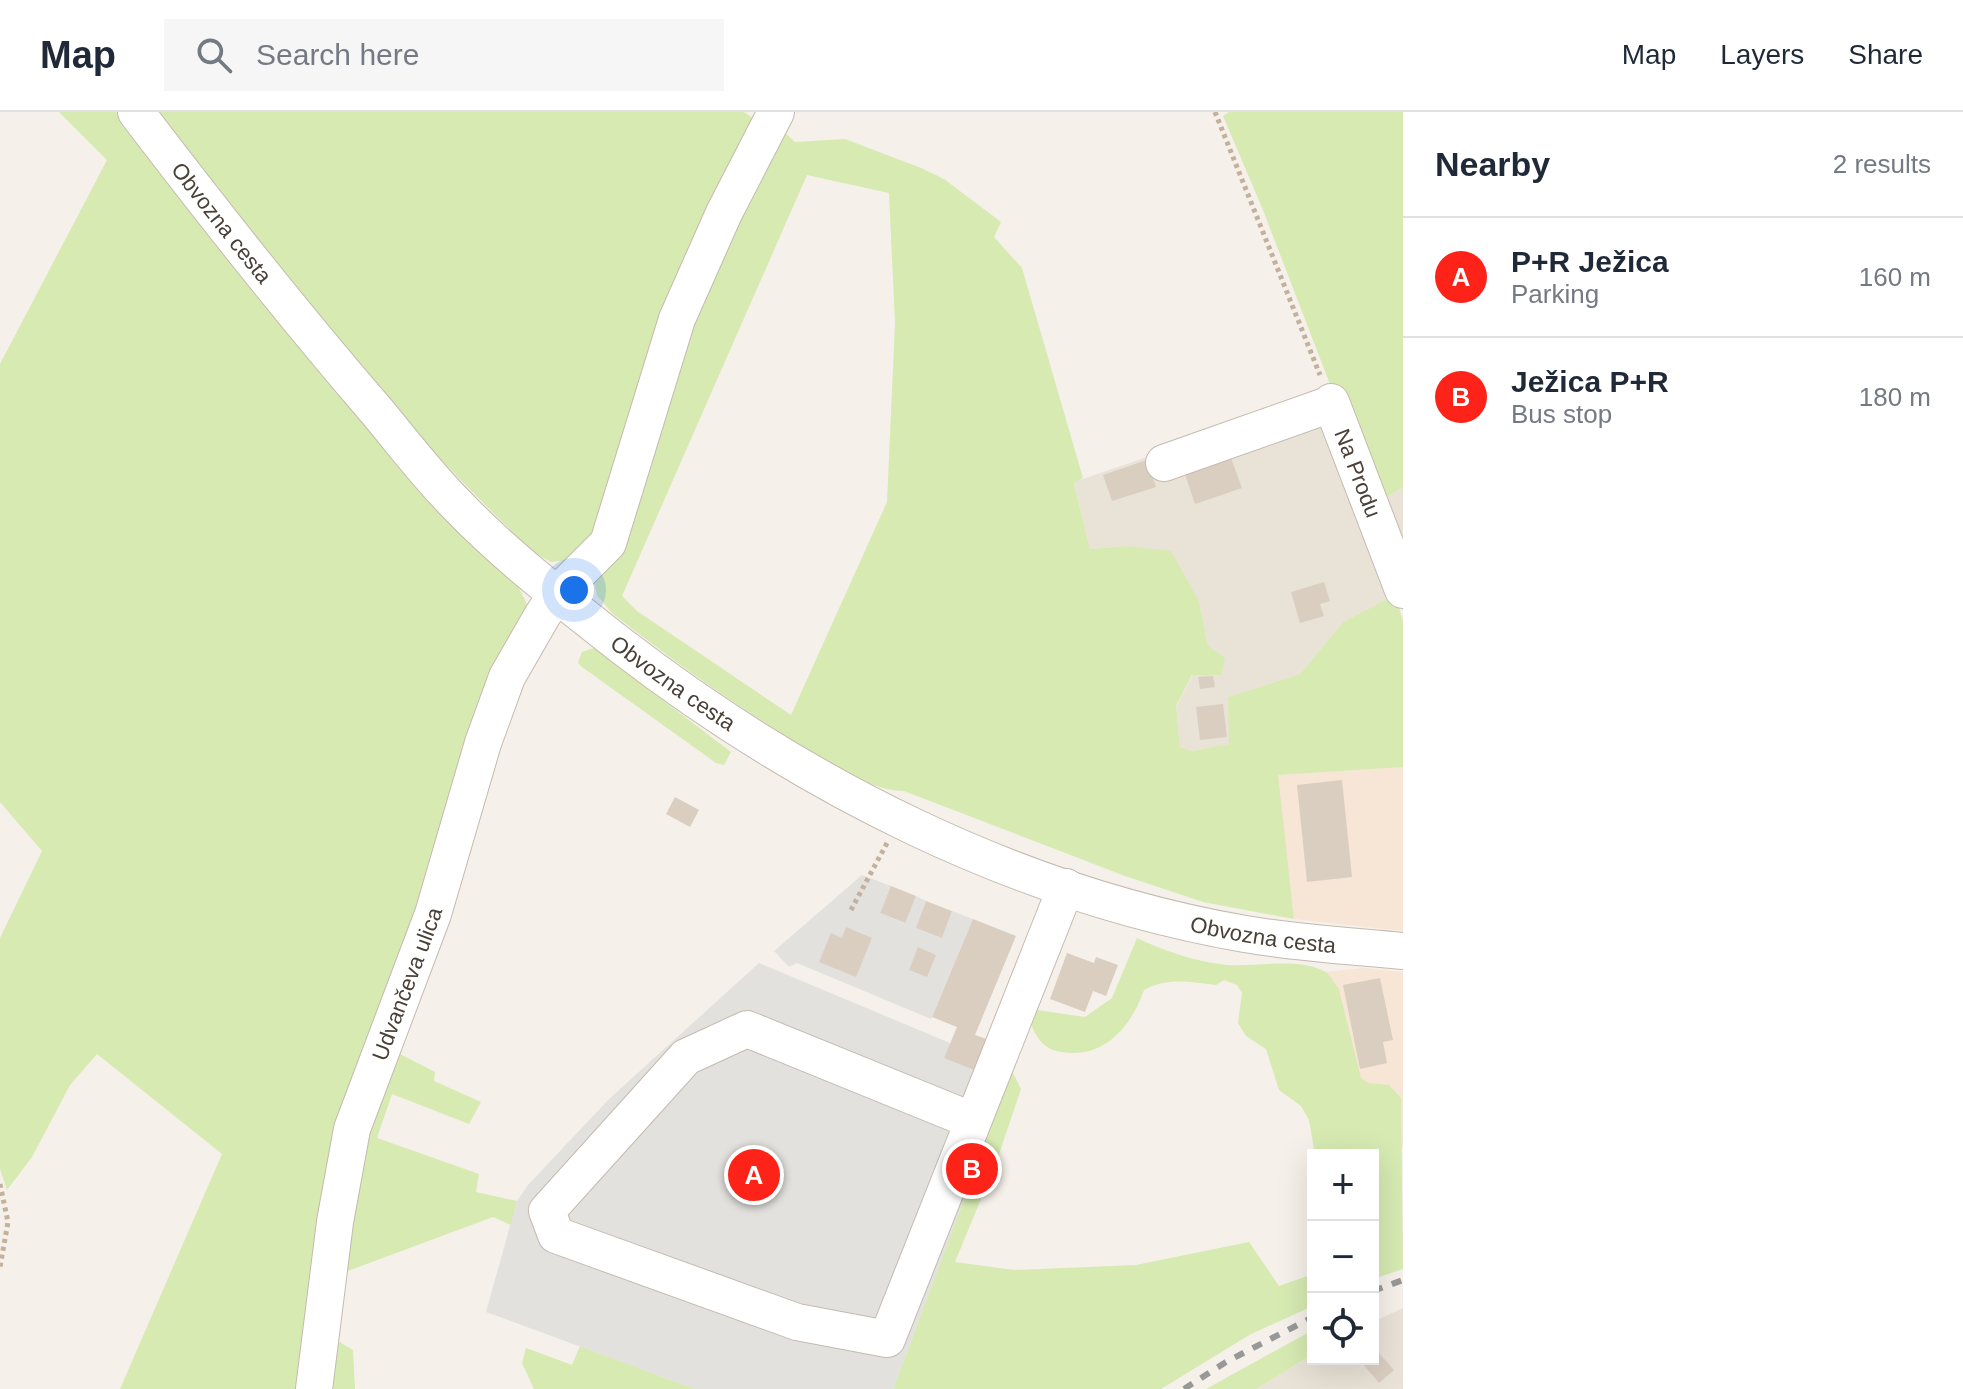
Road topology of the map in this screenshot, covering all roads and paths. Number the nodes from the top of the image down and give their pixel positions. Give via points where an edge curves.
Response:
1 (136, 112) edge
2 (776, 112) edge
3 (1215, 112) edge
4 (1331, 403) junction
5 (1164, 463) dead end
6 (1403, 590) edge
7 (556, 595) junction
8 (899, 821) junction
9 (1066, 887) junction
10 (851, 910) dead end
11 (1403, 951) edge
12 (971, 1120) junction
13 (0, 1184) edge
14 (0, 1267) edge
15 (314, 1389) edge

1 - 7 street, Obvozna cesta via 266,282 457,505
2 - 7 street, Udvančeva ulica via 677,319 608,543
3 - 4 path
4 - 5 street
4 - 6 street, Na Produ
7 - 8 street, Obvozna cesta via 684,694 808,772
7 - 15 street, Udvančeva ulica via 507,677 433,914 352,1129
8 - 9 street, Obvozna cesta
8 - 10 path
9 - 11 street, Obvozna cesta via 1243,933
9 - 12 street via 993,1077
12 - 12 street via 747,1029 686,1057 547,1211 556,1235 797,1322 887,1339
13 - 14 path via 8,1222

